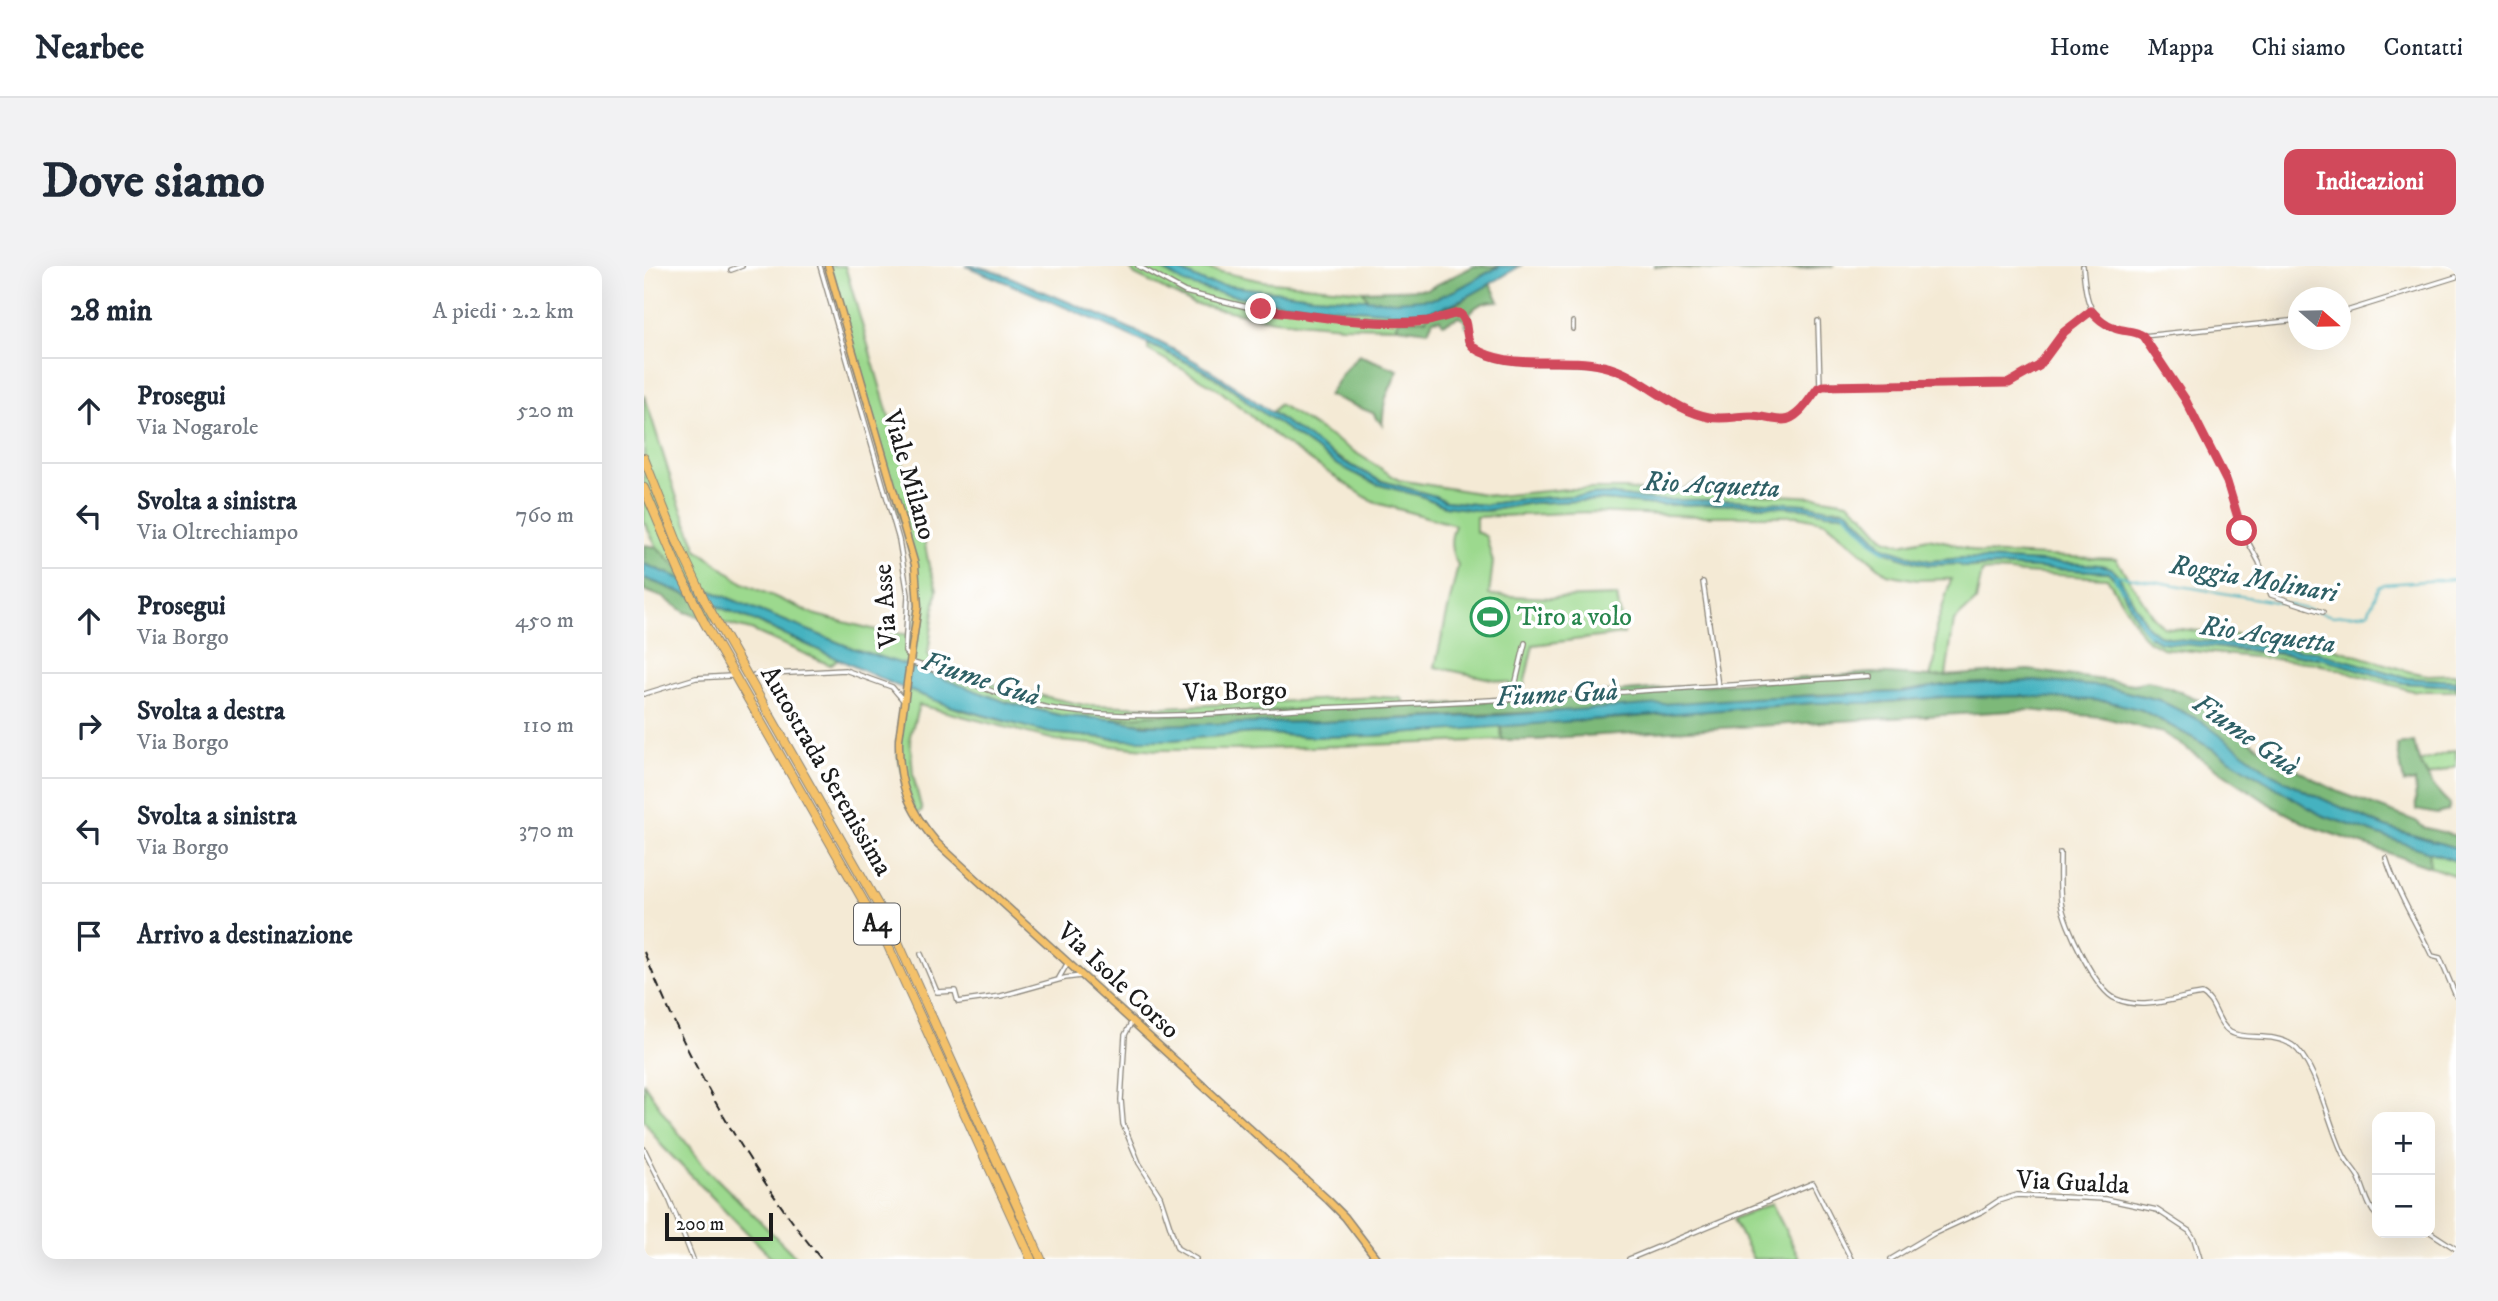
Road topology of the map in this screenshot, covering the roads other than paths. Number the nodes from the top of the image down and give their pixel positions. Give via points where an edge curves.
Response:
1 (742, 266) edge
2 (820, 266) edge
3 (828, 266) edge
4 (1138, 266) edge
5 (2083, 266) edge
6 (731, 270) dead end
7 (2456, 277) edge
8 (2351, 309) edge
9 (2091, 311) junction
10 (1818, 321) dead end
11 (2288, 321) edge
12 (1573, 322) dead end
13 (1573, 329) dead end
14 (2143, 336) junction
15 (1820, 387) junction
16 (644, 458) edge
17 (644, 488) edge
18 (1703, 582) dead end
19 (2323, 612) dead end
20 (1525, 643) dead end
21 (910, 661) junction
22 (754, 675) dead end
23 (731, 676) dead end
24 (1869, 676) dead end
25 (1718, 686) junction
26 (644, 694) edge
27 (904, 700) junction
28 (1508, 700) junction
29 (2060, 853) dead end
30 (2386, 858) dead end
31 (920, 954) dead end
32 (1065, 958) junction
33 (1076, 968) junction
34 (1063, 974) junction
35 (1072, 977) junction
36 (1085, 977) junction
37 (1058, 980) junction
38 (2456, 996) edge
39 (1133, 1021) junction
40 (644, 1149) edge
41 (2372, 1209) edge
42 (2435, 1235) edge
43 (2456, 1249) edge
44 (693, 1259) edge
45 (1031, 1259) edge
46 (1041, 1259) edge
47 (1196, 1259) edge
48 (1377, 1259) edge
49 (1629, 1259) edge
50 (1851, 1259) edge
51 (1891, 1259) edge
52 (2200, 1259) edge

1 - 6 street
2 - 21 street, Via Asse via 899,540 908,595 905,652
3 - 21 main road, Viale Milano via 915,565 918,606
4 - 15 street via 1185,292 1247,307 1416,322 1455,313 1465,320 1467,340 1481,352 1510,360 1607,367 1708,417 1789,419
5 - 9 street
7 - 8 street
9 - 14 street via 2115,328
9 - 15 street via 2064,332 2039,366 2009,383
10 - 15 street
11 - 14 street
12 - 13 street
14 - 19 street via 2185,399 2227,482 2242,531 2272,595
16 - 46 highway, Autostrada Serenissima / A4 via 706,603 894,933
17 - 45 highway, Autostrada Serenissima / A4 via 695,602 884,937
18 - 25 street
20 - 28 street
21 - 27 main road, Viale Milano
21 - 28 street, Via Borgo via 1022,700 1096,713
22 - 27 street via 845,670 892,687
23 - 26 street via 696,678
24 - 25 street, Via Borgo
25 - 28 street, Via Borgo
27 - 32 main road, Via Isole Corso via 899,769 914,813 937,843
29 - 41 street via 2062,907 2085,962 2104,989 2118,1000 2148,1004 2202,994 2232,1033 2276,1038 2294,1046 2307,1063 2343,1155
30 - 38 street via 2395,887 2432,956 2440,958
31 - 37 street via 937,992 955,991 958,1002
32 - 33 main road, Via Isole Corso
32 - 34 street
33 - 34 street
33 - 35 street
33 - 36 main road, Via Isole Corso
34 - 37 street
35 - 36 street
35 - 37 street
36 - 39 main road, Via Isole Corso
39 - 47 street via 1125,1035 1123,1125 1160,1196 1177,1248
39 - 48 main road, Via Isole Corso via 1328,1200
40 - 44 street
42 - 43 street
49 - 50 street via 1813,1184
51 - 52 street, Via Gualda via 1998,1201 2026,1195 2114,1200 2160,1211 2189,1231

